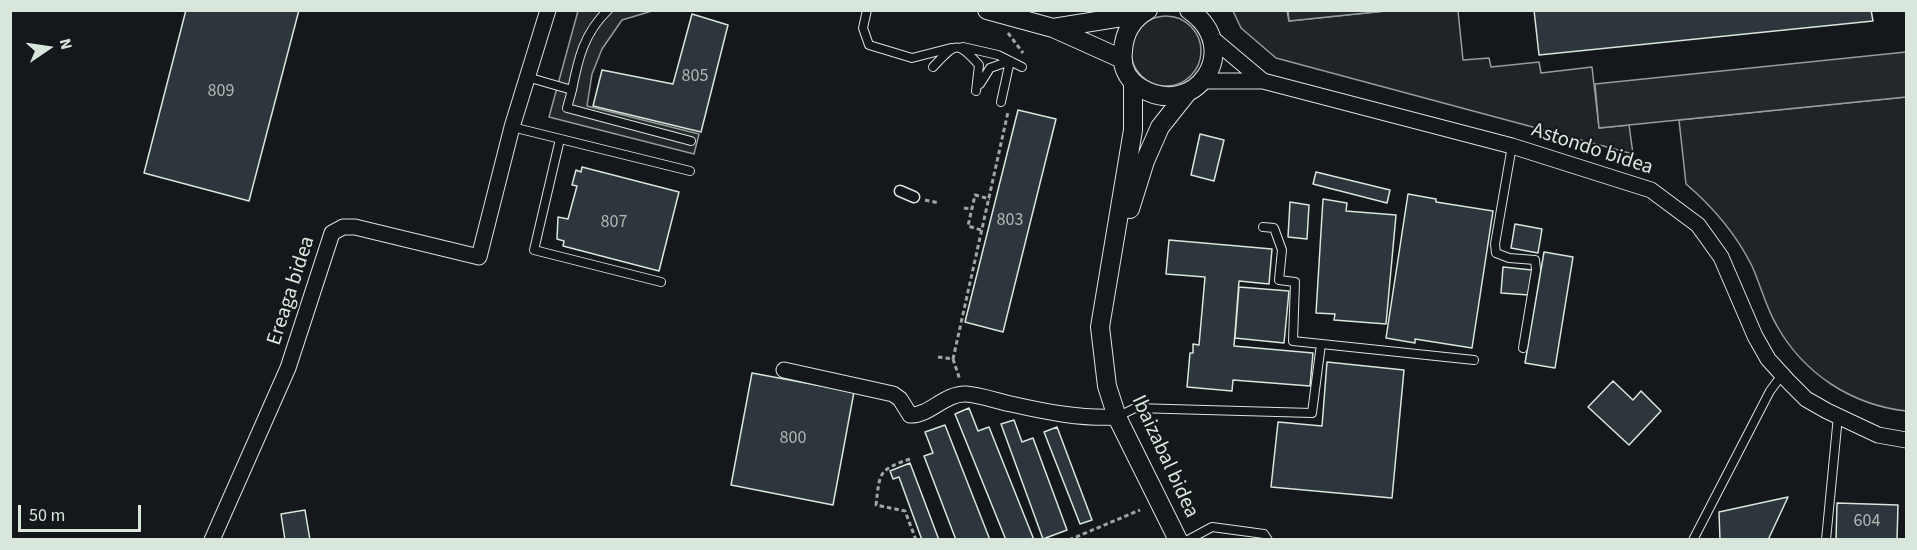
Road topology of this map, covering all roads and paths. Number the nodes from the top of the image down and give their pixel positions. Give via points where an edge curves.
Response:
1 (538, 10) edge
2 (548, 10) edge
3 (608, 10) edge
4 (867, 10) edge
5 (987, 10) edge
6 (1189, 10) edge
7 (1144, 12) edge
8 (1209, 26) edge
9 (1053, 28) junction
10 (1008, 33) dead end
11 (963, 47) junction
12 (951, 48) junction
13 (1023, 53) dead end
14 (1122, 59) junction
15 (1010, 61) junction
16 (933, 67) dead end
17 (1022, 67) dead end
18 (527, 77) junction
19 (1203, 81) junction
20 (1263, 81) junction
21 (1133, 82) junction
22 (572, 90) junction
23 (1187, 93) junction
24 (1001, 102) dead end
25 (1010, 105) dead end
26 (512, 127) junction
27 (560, 139) junction
28 (691, 141) dead end
29 (1512, 146) junction
30 (690, 171) dead end
31 (900, 191) dead end
32 (914, 197) dead end
33 (990, 199) junction
34 (964, 208) dead end
35 (971, 209) junction
36 (1263, 227) dead end
37 (981, 230) junction
38 (661, 282) dead end
39 (1106, 287) junction
40 (1321, 344) junction
41 (1522, 348) dead end
42 (938, 357) dead end
43 (953, 359) junction
44 (1474, 360) dead end
45 (784, 370) dead end
46 (1782, 375) junction
47 (962, 386) dead end
48 (1838, 416) junction
49 (1117, 417) junction
50 (1906, 440) edge
51 (910, 459) dead end
52 (1140, 510) dead end
53 (212, 540) edge
54 (916, 540) edge
55 (1069, 540) edge
56 (1178, 540) edge
57 (1188, 540) edge
58 (1268, 540) edge
59 (1693, 540) edge
60 (1826, 540) edge

1 - 18 street, Ereaga bidea via 529,44
2 - 18 street, Ereaga bidea
3 - 22 lane via 581,47
4 - 12 lane via 863,28 869,45 912,58
5 - 9 street
6 - 8 street
7 - 9 street
7 - 14 street via 1126,35
8 - 19 street via 1214,54
8 - 20 street, Astondo bidea
9 - 14 street
10 - 13 path
11 - 12 lane
11 - 15 lane
11 - 15 lane via 979,65 976,90 990,68
12 - 16 lane
14 - 21 street
15 - 17 lane
15 - 24 lane
18 - 22 lane
18 - 26 street, Ereaga bidea
19 - 20 street, Astondo bidea
19 - 23 street, Ibaizabal bidea
20 - 29 street, Astondo bidea
21 - 23 street via 1161,96
21 - 39 street, Ibaizabal bidea via 1133,130
22 - 28 lane via 567,108
23 - 39 street, Ibaizabal bidea via 1160,127 1145,161
25 - 33 path
26 - 27 lane
26 - 53 street, Ereaga bidea via 479,257 355,227 343,227 332,233 288,368
27 - 30 lane
27 - 38 lane via 534,250
29 - 41 lane via 1495,244 1496,253 1502,256 1535,260
29 - 46 street, Astondo bidea via 1652,190 1698,225 1721,257 1755,336
31 - 32 street
33 - 35 path via 975,195
33 - 37 path
34 - 35 path
35 - 37 path via 968,226
36 - 40 lane via 1274,228 1282,250 1279,280 1295,282 1293,341
37 - 43 path
39 - 49 street, Ibaizabal bidea via 1100,327 1107,386
40 - 44 lane
40 - 49 lane via 1312,413 1136,408
42 - 43 path
43 - 47 path
45 - 49 street via 893,394 910,415 965,394 1036,410
46 - 48 street, Astondo bidea via 1806,399
46 - 59 lane
48 - 50 street, Astondo bidea via 1878,435
48 - 60 lane
49 - 56 street, Ibaizabal bidea
51 - 54 path via 886,467 880,474 876,505 905,510
52 - 55 path
57 - 58 lane via 1212,527 1264,534

